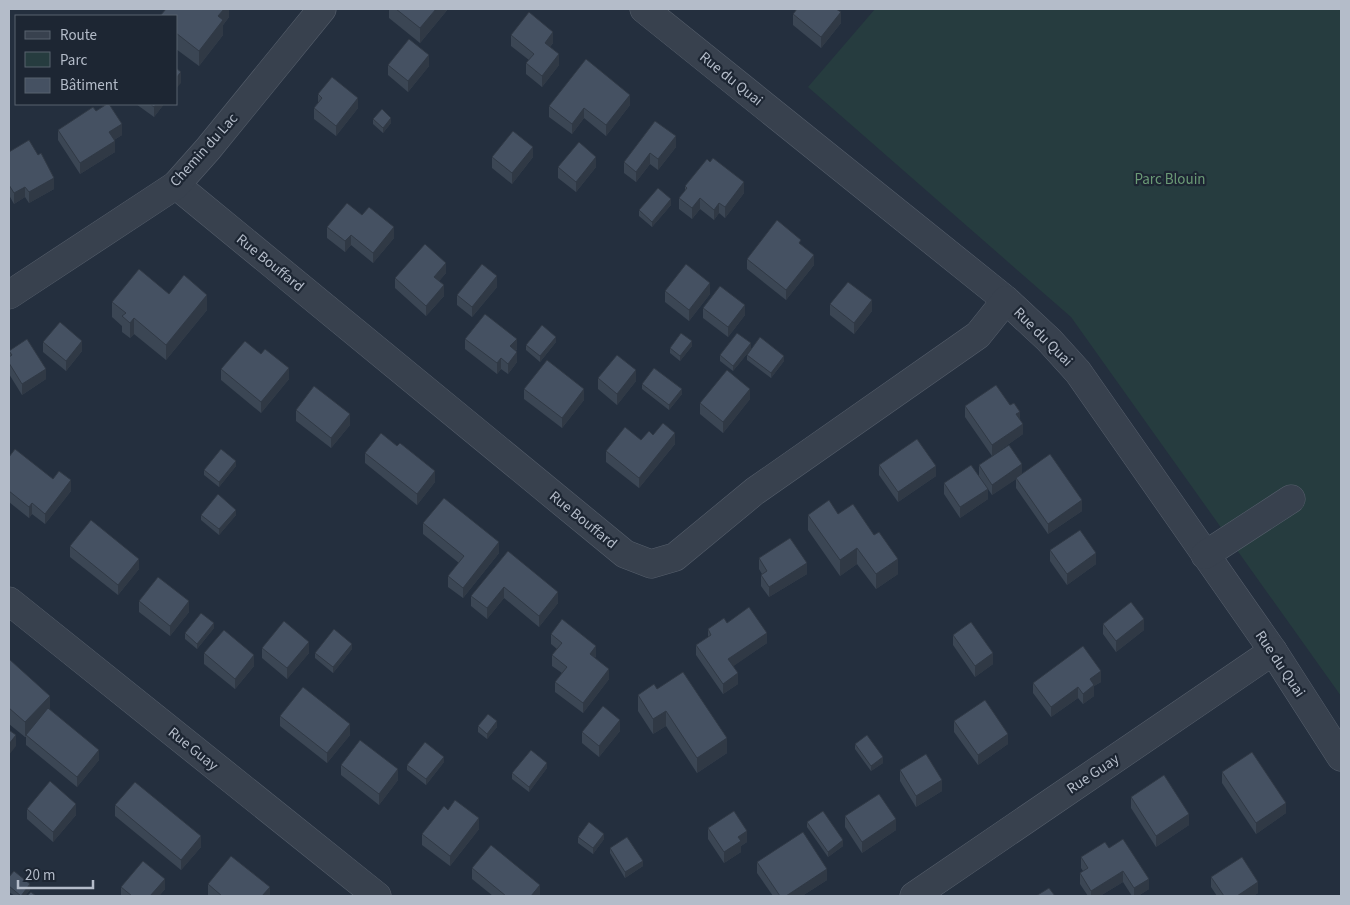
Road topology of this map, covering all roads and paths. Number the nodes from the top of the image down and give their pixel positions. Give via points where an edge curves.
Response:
1 (322, 9) edge
2 (644, 9) edge
3 (176, 185) junction
4 (9, 295) edge
5 (1006, 300) junction
6 (1291, 499) dead end
7 (1205, 555) junction
8 (9, 601) edge
9 (1273, 651) junction
10 (1341, 757) edge
11 (377, 896) edge
12 (914, 896) edge

1 - 3 street, Chemin du Lac
2 - 5 street, Rue du Quai
3 - 4 street, Chemin du Lac
3 - 5 street, Rue Bouffard via 625,554 651,564 675,556 755,491 978,335
5 - 7 street, Rue du Quai via 1078,372
6 - 7 street
7 - 9 street, Rue du Quai
8 - 11 street, Rue Guay
9 - 10 street, Rue du Quai
9 - 12 street, Rue Guay

